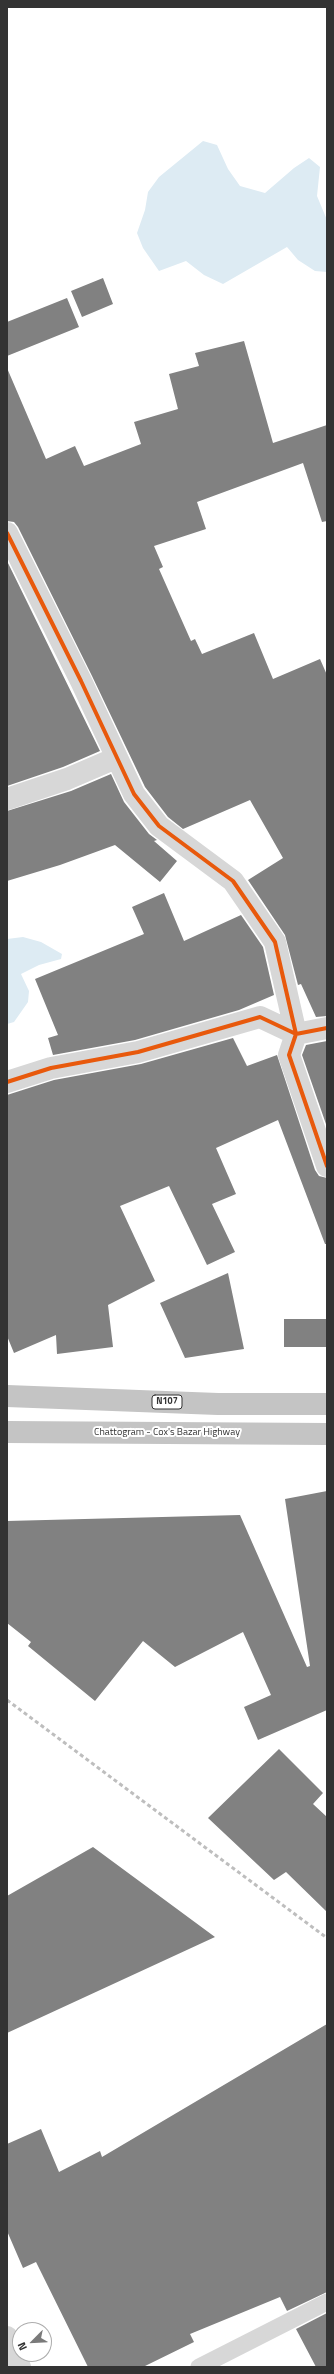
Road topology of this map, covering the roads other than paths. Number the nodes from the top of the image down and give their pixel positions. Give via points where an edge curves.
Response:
1 (7, 534) edge
2 (116, 758) junction
3 (7, 799) edge
4 (327, 1028) edge
5 (296, 1034) junction
6 (7, 1082) edge
7 (327, 1166) edge
8 (7, 1396) edge
9 (327, 1404) edge
10 (7, 1432) edge
11 (327, 1434) edge
12 (327, 2302) edge
13 (7, 2338) edge
14 (20, 2367) edge
15 (198, 2367) edge

1 - 2 street via 82,681
2 - 3 street via 67,779
2 - 5 street via 134,794 159,826 233,881 275,942
4 - 5 street
5 - 6 street via 260,1017 138,1052 51,1068
5 - 7 street via 289,1055
8 - 9 highway, N107 via 218,1404
10 - 11 highway, Chattogram - Cox's Bazar Highway
12 - 15 lane
13 - 14 street

